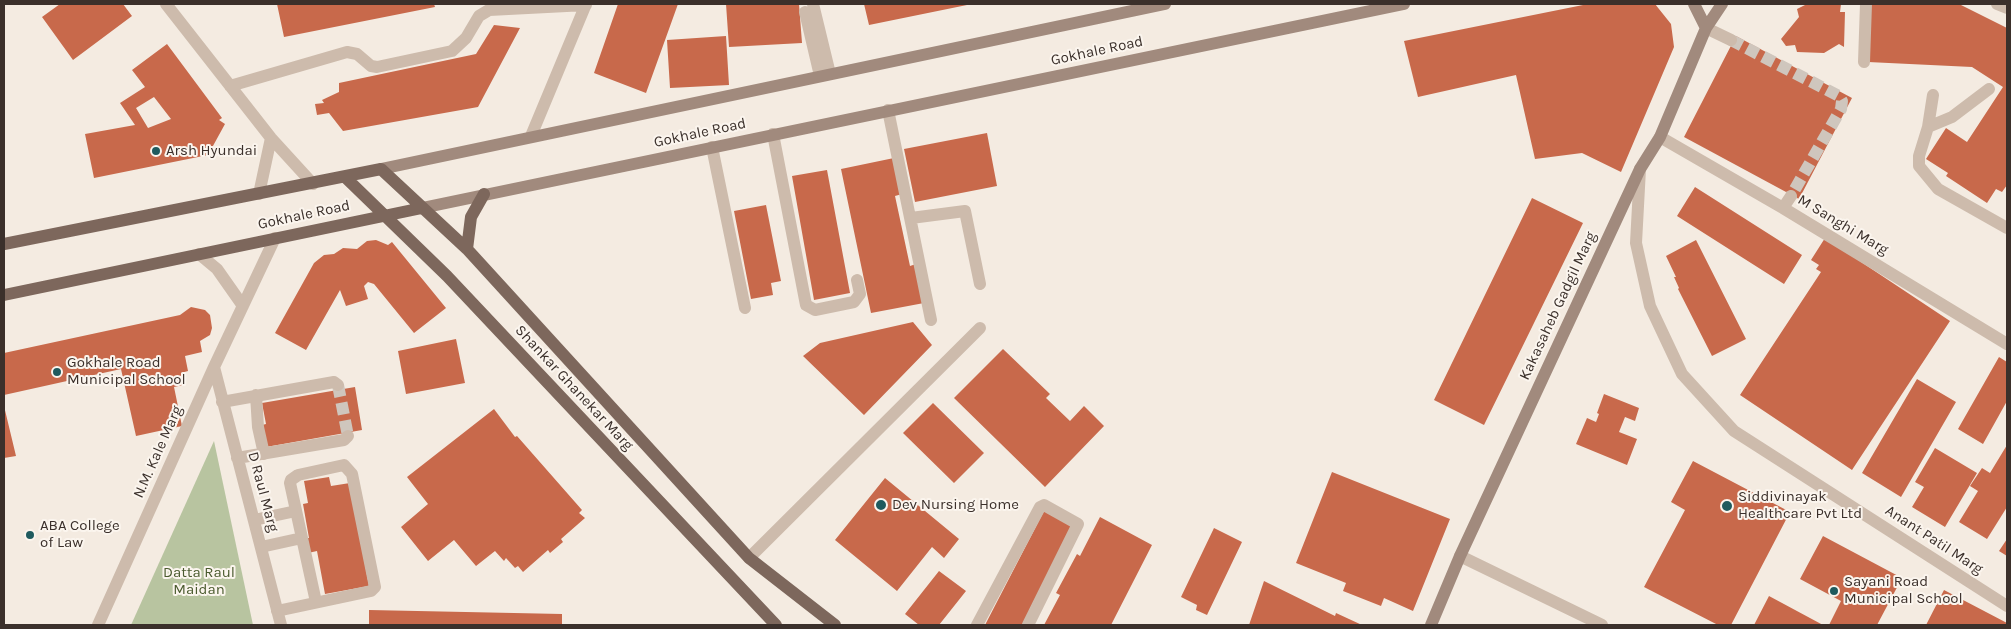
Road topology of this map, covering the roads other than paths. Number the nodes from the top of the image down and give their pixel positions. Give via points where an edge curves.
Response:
1 (166, 4) edge
2 (586, 4) edge
3 (1165, 4) edge
4 (1404, 4) edge
5 (1694, 4) edge
6 (1722, 4) edge
7 (1866, 4) edge
8 (1997, 4) edge
9 (809, 8) edge
10 (2007, 8) edge
11 (1706, 28) junction
12 (1731, 40) tunnel mouth
13 (1864, 62) dead end
14 (825, 74) junction
15 (230, 86) junction
16 (1988, 89) dead end
17 (1933, 95) dead end
18 (888, 110) junction
19 (1928, 127) junction
20 (773, 134) junction
21 (531, 136) junction
22 (1660, 137) junction
23 (271, 138) junction
24 (712, 147) junction
25 (381, 169) junction
26 (1640, 169) junction
27 (345, 177) junction
28 (313, 184) junction
29 (259, 194) junction
30 (484, 194) junction
31 (1791, 196) tunnel mouth
32 (422, 208) junction
33 (1783, 208) junction
34 (386, 215) junction
35 (911, 218) junction
36 (2007, 228) edge
37 (275, 238) junction
38 (4, 244) edge
39 (467, 249) junction
40 (199, 254) junction
41 (857, 280) dead end
42 (980, 284) dead end
43 (4, 296) edge
44 (242, 306) junction
45 (745, 308) dead end
46 (931, 320) dead end
47 (980, 328) dead end
48 (2007, 344) edge
49 (214, 368) junction
50 (338, 385) dead end
51 (256, 396) junction
52 (222, 402) junction
53 (348, 436) dead end
54 (264, 454) junction
55 (237, 458) junction
56 (296, 511) junction
57 (254, 520) junction
58 (302, 538) junction
59 (261, 547) junction
60 (1460, 556) junction
61 (749, 558) junction
62 (316, 602) junction
63 (2007, 606) edge
64 (277, 611) junction
65 (98, 625) edge
66 (281, 625) edge
67 (776, 625) edge
68 (835, 625) edge
69 (977, 625) edge
70 (1028, 625) edge
71 (1431, 625) edge
72 (1602, 625) edge

1 - 15 street
2 - 15 street via 489,10 479,16 466,38 452,50 377,67 357,54 347,52
2 - 21 street
3 - 14 main road, Gokhale Road
4 - 18 main road, Gokhale Road
5 - 11 main road
6 - 11 main road, Kakasaheb Gadgil Marg
7 - 13 street
8 - 10 street
9 - 14 street
11 - 12 street
11 - 22 main road, Kakasaheb Gadgil Marg
14 - 21 main road, Gokhale Road
15 - 23 street
16 - 19 street via 1952,117
17 - 19 street
18 - 20 main road, Gokhale Road
18 - 35 street
19 - 36 street via 1919,166 1928,178 1938,189
20 - 24 main road, Gokhale Road
20 - 41 street via 806,305 815,310 854,302 860,294
21 - 25 main road, Gokhale Road
22 - 26 main road, Kakasaheb Gadgil Marg
22 - 33 street, M Sanghi Marg
23 - 28 street
23 - 29 street
24 - 30 main road, Gokhale Road
24 - 45 street
25 - 27 main road, Gokhale Road
25 - 32 main road
26 - 60 main road, Kakasaheb Gadgil Marg
26 - 63 street, Anant Patil Marg via 1636,243 1650,306 1682,374 1734,431
27 - 28 main road, Gokhale Road
27 - 34 main road, Shankar Ghanekar Marg
28 - 29 main road, Gokhale Road
29 - 38 main road, Gokhale Road
30 - 32 main road, Gokhale Road
30 - 39 main road via 471,217
31 - 33 street
32 - 34 main road, Gokhale Road
32 - 39 main road
33 - 48 street, M Sanghi Marg
34 - 37 main road, Gokhale Road
34 - 67 main road, Shankar Ghanekar Marg
35 - 42 street via 964,211
35 - 46 street
37 - 40 main road, Gokhale Road
37 - 44 street, N.M. Kale Marg
39 - 61 main road
40 - 43 main road, Gokhale Road
40 - 44 street via 217,269
44 - 49 street, N.M. Kale Marg
47 - 61 street
49 - 52 street, D Raul Marg
49 - 65 street, N.M. Kale Marg
50 - 51 street via 334,382
51 - 52 street
51 - 54 street
52 - 55 street, D Raul Marg
53 - 54 street via 344,440
54 - 55 street
55 - 57 street, D Raul Marg
56 - 57 street
56 - 58 street
56 - 62 street via 290,484 294,477 344,465 350,469 375,587 371,591
57 - 59 street, D Raul Marg
58 - 59 street
58 - 62 street
59 - 64 street, D Raul Marg
60 - 71 main road, Kakasaheb Gadgil Marg
60 - 72 street
61 - 68 main road
62 - 64 street
64 - 66 street, D Raul Marg
69 - 70 street via 1040,507 1044,505 1078,524

